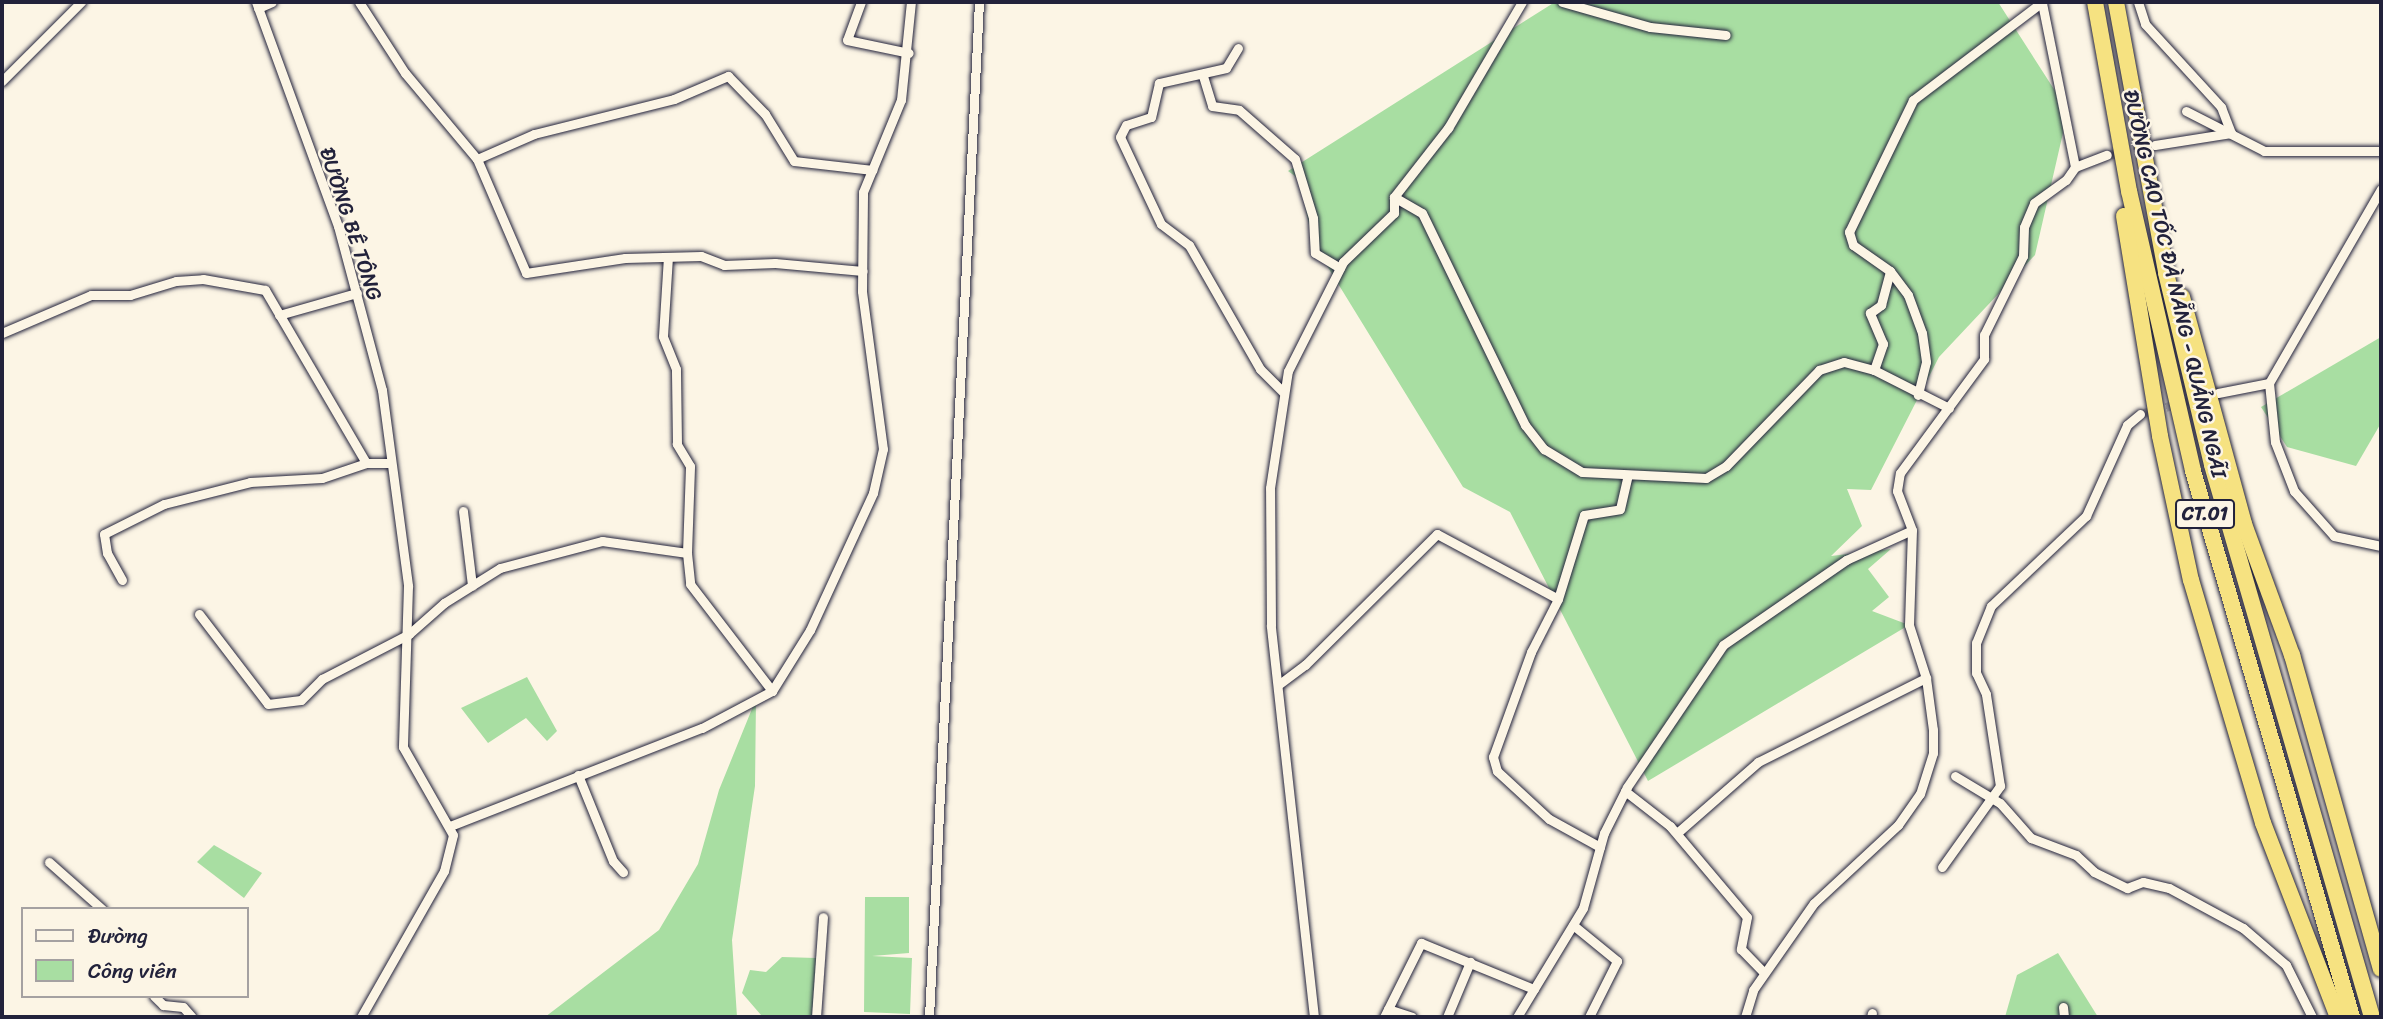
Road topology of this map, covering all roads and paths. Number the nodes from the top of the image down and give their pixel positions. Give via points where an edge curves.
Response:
1 (80, 2) edge
2 (272, 2) edge
3 (359, 2) edge
4 (861, 2) edge
5 (911, 2) edge
6 (979, 2) edge
7 (1522, 2) edge
8 (1562, 2) edge
9 (2042, 2) edge
10 (2094, 2) edge
11 (2116, 2) edge
12 (2138, 2) edge
13 (257, 5) edge
14 (1726, 35) dead end
15 (1238, 48) dead end
16 (909, 53) junction
17 (1203, 76) junction
18 (2, 79) edge
19 (2186, 111) dead end
20 (2136, 123) junction
21 (2231, 133) junction
22 (2155, 145) tunnel mouth
23 (2381, 151) edge
24 (2107, 155) tunnel mouth
25 (477, 159) junction
26 (2075, 167) junction
27 (872, 170) junction
28 (2381, 189) edge
29 (1394, 197) junction
30 (668, 257) junction
31 (1340, 268) junction
32 (863, 271) junction
33 (1890, 271) junction
34 (357, 293) junction
35 (279, 315) junction
36 (2, 332) edge
37 (1874, 370) junction
38 (2269, 383) junction
39 (1284, 393) junction
40 (2218, 393) dead end
41 (1918, 395) junction
42 (1949, 408) junction
43 (2140, 414) tunnel mouth
44 (366, 463) junction
45 (391, 463) junction
46 (1627, 478) junction
47 (463, 511) dead end
48 (1912, 530) junction
49 (2381, 546) edge
50 (687, 553) junction
51 (122, 580) dead end
52 (472, 585) junction
53 (1558, 599) junction
54 (199, 614) dead end
55 (409, 634) junction
56 (1926, 678) junction
57 (1278, 685) junction
58 (772, 691) junction
59 (578, 775) junction
60 (1955, 776) dead end
61 (1625, 792) junction
62 (1993, 799) junction
63 (450, 826) junction
64 (1677, 834) junction
65 (1600, 847) junction
66 (49, 862) dead end
67 (1942, 867) dead end
68 (623, 872) dead end
69 (100, 907) edge
70 (823, 917) dead end
71 (1573, 925) junction
72 (1470, 962) junction
73 (2381, 969) edge
74 (1764, 973) junction
75 (1534, 989) junction
76 (156, 998) edge
77 (1386, 1013) edge
78 (192, 1017) edge
79 (361, 1017) edge
80 (816, 1017) edge
81 (929, 1017) edge
82 (1314, 1017) edge
83 (1412, 1017) edge
84 (1447, 1017) edge
85 (1517, 1017) edge
86 (1589, 1017) edge
87 (1745, 1017) edge
88 (2312, 1017) edge
89 (2338, 1017) edge
90 (2352, 1017) edge
91 (2372, 1017) edge

1 - 18 street
2 - 13 street
3 - 25 street via 405,73
4 - 16 street via 847,40
5 - 16 street
6 - 81 street
7 - 29 street via 1448,128
8 - 14 street via 1650,27
9 - 26 street
9 - 33 street via 1913,100 1849,232 1853,245
10 - 89 highway via 2138,305 2191,580 2263,823
10 - 90 highway, ĐƯỜNG CAO TỐC ĐÀ NẴNG - QUẢNG NGÃI / CT.01 via 2129,191 2190,459
11 - 20 highway, ĐƯỜNG CAO TỐC ĐÀ NẴNG - QUẢNG NGÃI / CT.01
12 - 21 street via 2145,24 2221,107
13 - 34 street, ĐƯỜNG BÊ TÔNG
15 - 17 street via 1229,66
16 - 27 street via 901,100
17 - 31 street via 1212,106 1239,110 1295,159 1313,218 1315,254
17 - 39 street via 1156,86 1151,117 1126,125 1121,145 1161,224 1189,245 1260,369
19 - 21 street
20 - 73 highway via 2218,435 2292,655
20 - 91 highway, ĐƯỜNG CAO TỐC ĐÀ NẴNG - QUẢNG NGÃI / CT.01 via 2212,465
21 - 22 street
21 - 23 street via 2264,151
24 - 26 street
25 - 27 street via 534,134 674,99 728,76 765,114 790,158
25 - 30 street via 526,273
26 - 42 street via 2066,180 2034,203 2024,227 2023,256 1984,335 1984,359
27 - 32 street via 863,192
28 - 38 street
29 - 31 street via 1394,213
29 - 46 street via 1422,213 1519,414 1544,449 1582,472
30 - 32 street via 701,256 724,265 775,263
30 - 50 street via 663,336 676,369 677,444 690,466
31 - 39 street via 1288,370
32 - 58 street via 883,449 873,493 848,549 810,630
33 - 37 street via 1881,305 1871,313 1883,344
33 - 41 street via 1908,295 1922,333 1926,362
34 - 35 street
34 - 45 street, ĐƯỜNG BÊ TÔNG via 382,390
35 - 36 street via 265,290 190,280 130,295 91,295
35 - 44 street
37 - 41 street
37 - 46 street via 1844,362 1818,370 1726,466 1706,478
38 - 40 street
38 - 49 street via 2275,442 2294,491 2334,536
39 - 57 street via 1270,488 1271,625
41 - 42 street
42 - 48 street via 1900,473 1897,491
43 - 62 street via 2127,425 2086,516 1991,606 1976,643 1976,673 1986,694 1999,756 2000,786
44 - 45 street
44 - 51 street via 322,478 250,482 164,504 104,534 107,553
45 - 55 street, ĐƯỜNG BÊ TÔNG via 404,524
46 - 53 street via 1619,509 1584,515
47 - 52 street
48 - 56 street via 1909,625
48 - 61 street via 1846,560 1723,645
50 - 52 street via 602,541 500,568
50 - 58 street via 690,584
52 - 55 street
53 - 57 street via 1437,534 1305,666
53 - 65 street via 1531,652 1493,761 1549,819
54 - 55 street via 268,704 301,700 322,679
55 - 63 street, ĐƯỜNG BÊ TÔNG via 403,747
56 - 64 street via 1758,762
56 - 74 street via 1933,753 1920,794 1898,825 1814,903
57 - 82 street
58 - 59 street via 702,728
59 - 63 street
59 - 68 street via 613,861
60 - 62 street
61 - 64 street
61 - 65 street
62 - 67 street
62 - 88 street via 2031,838 2076,855 2094,872 2127,888 2143,882 2169,888 2243,928 2286,965
63 - 79 street via 444,870
64 - 74 street via 1746,916 1741,949
65 - 71 street
66 - 69 street
70 - 80 street
71 - 75 street
71 - 86 street via 1617,961
72 - 75 street
72 - 77 street via 1421,943
72 - 84 street
74 - 87 street
75 - 85 street
76 - 78 street via 163,1005 183,1007
77 - 83 street

